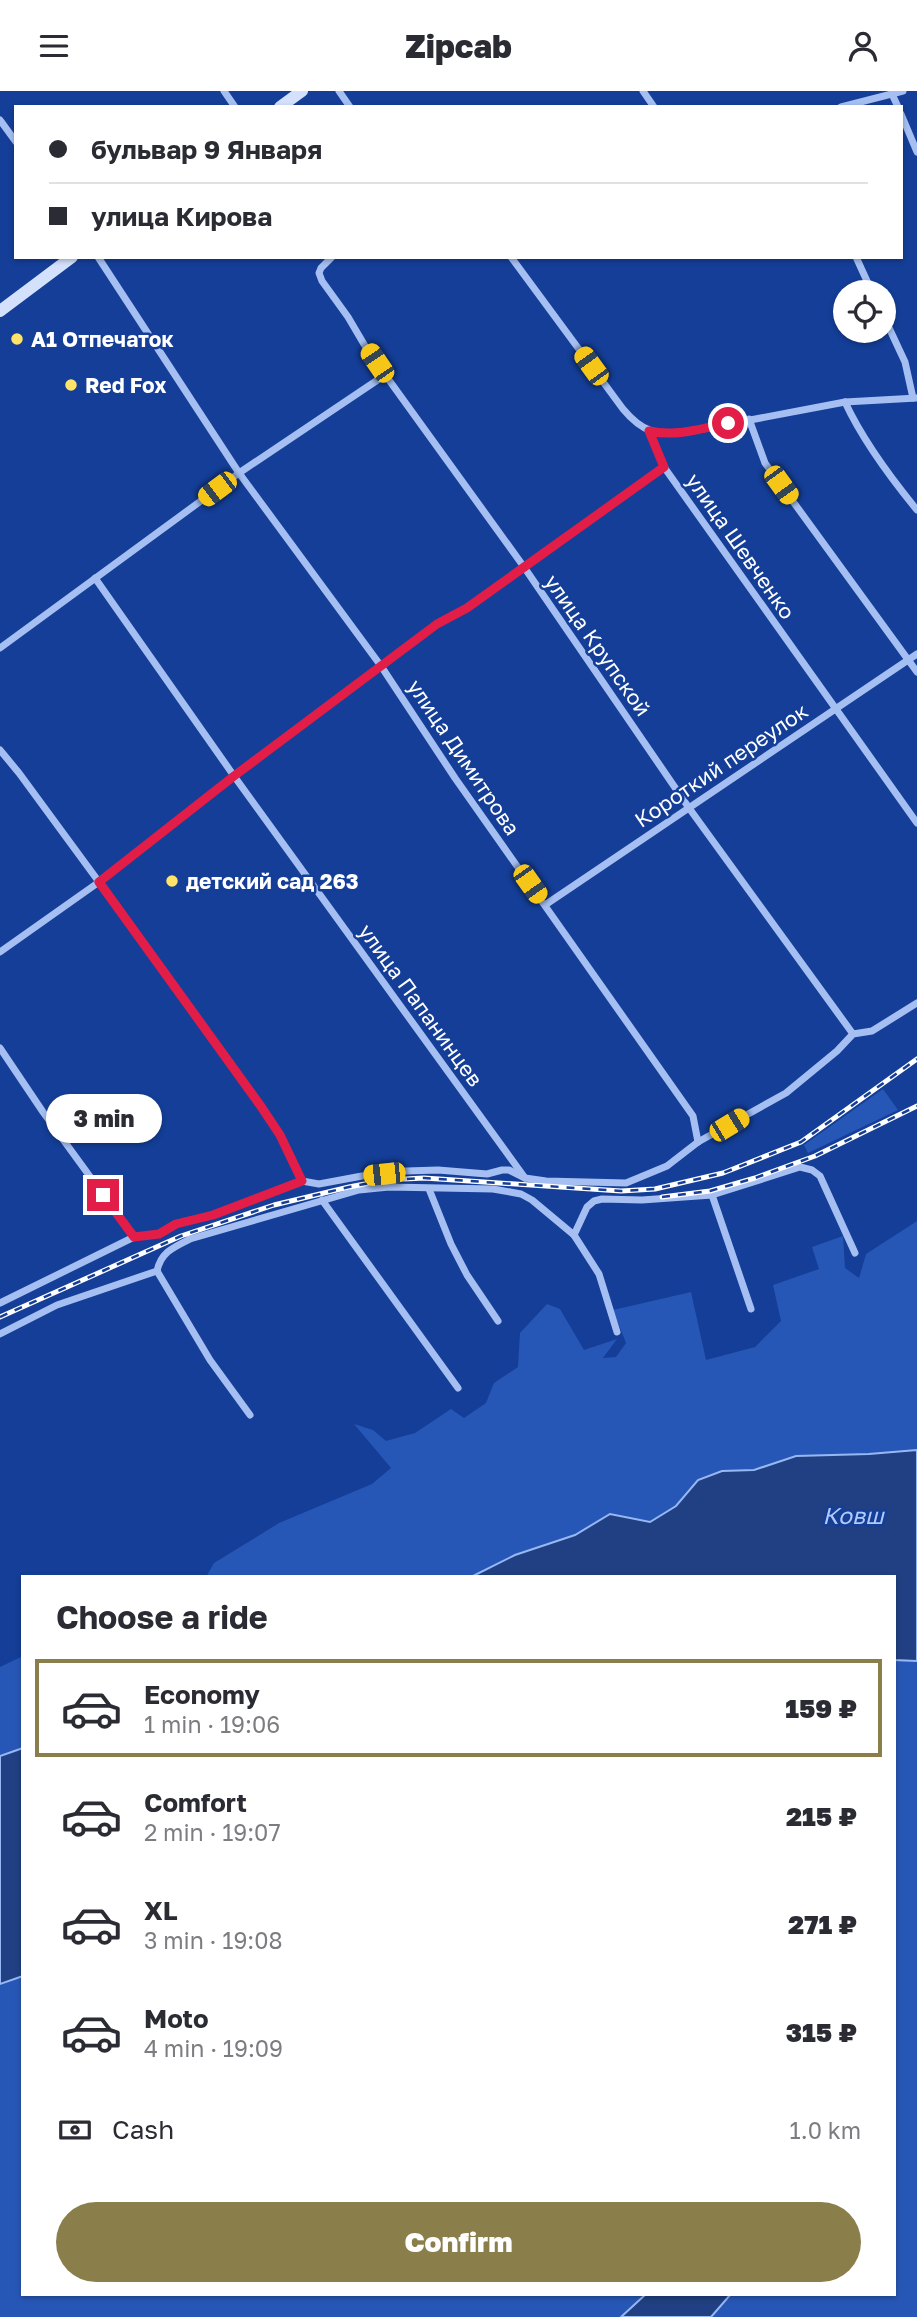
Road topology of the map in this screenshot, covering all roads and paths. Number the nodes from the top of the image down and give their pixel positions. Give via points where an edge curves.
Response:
1 (302, 91) edge
2 (903, 91) edge
3 (892, 93) junction
4 (283, 105) edge
5 (848, 105) edge
6 (897, 105) edge
7 (903, 119) edge
8 (0, 120) edge
9 (14, 139) edge
10 (917, 152) edge
11 (69, 259) edge
12 (99, 259) edge
13 (329, 259) edge
14 (512, 259) edge
15 (857, 259) edge
16 (867, 280) edge
17 (0, 311) edge
18 (896, 343) edge
19 (385, 375) junction
20 (915, 398) edge
21 (845, 402) junction
22 (749, 419) junction
23 (649, 431) junction
24 (664, 467) junction
25 (239, 473) junction
26 (917, 510) edge
27 (524, 567) junction
28 (95, 578) junction
29 (0, 648) edge
30 (917, 654) edge
31 (909, 660) junction
32 (381, 666) junction
33 (917, 672) edge
34 (834, 709) junction
35 (0, 750) edge
36 (234, 776) junction
37 (689, 808) junction
38 (917, 823) edge
39 (99, 882) junction
40 (545, 905) junction
41 (0, 952) edge
42 (917, 1003) edge
43 (853, 1034) junction
44 (0, 1048) edge
45 (698, 1142) junction
46 (525, 1178) junction
47 (302, 1181) junction
48 (429, 1189) junction
49 (712, 1195) junction
50 (322, 1200) junction
51 (574, 1235) junction
52 (134, 1237) junction
53 (855, 1253) dead end
54 (157, 1271) junction
55 (0, 1303) edge
56 (751, 1309) dead end
57 (498, 1321) dead end
58 (617, 1332) dead end
59 (0, 1334) edge
60 (458, 1388) dead end
61 (250, 1415) dead end

1 - 4 main road
2 - 3 street
3 - 5 street
3 - 6 street
7 - 10 street
8 - 9 street
11 - 17 main road
12 - 25 street, улица Димитрова
13 - 19 street, улица Крупской via 319,273 322,281
14 - 23 street, улица Шевченко via 622,409
15 - 16 street
18 - 20 street
19 - 25 street
19 - 27 street, улица Крупской
20 - 21 street
21 - 22 street
21 - 26 street
22 - 23 street via 687,432
22 - 31 street via 765,463
23 - 24 street, улица Шевченко
24 - 27 street
24 - 34 street, улица Шевченко
25 - 28 street
25 - 32 street, улица Димитрова
27 - 32 street
27 - 37 street, улица Крупской
28 - 29 street
28 - 36 street, улица Папанинцев
30 - 31 street, Короткий переулок
31 - 33 street
31 - 34 street, Короткий переулок
32 - 36 street
32 - 40 street, улица Димитрова
34 - 37 street, Короткий переулок
34 - 38 street, улица Шевченко
35 - 39 street
36 - 39 street
36 - 46 street, улица Папанинцев
37 - 40 street, Короткий переулок
37 - 43 street, улица Крупской
39 - 41 street
39 - 47 street via 260,1105
40 - 45 street, улица Димитрова via 694,1116
42 - 43 street via 872,1031
43 - 45 street via 786,1093
44 - 52 street
45 - 46 street via 667,1166 626,1183
46 - 47 street via 509,1170 488,1174 438,1170 319,1184
47 - 52 street via 159,1234
48 - 50 street via 359,1190
48 - 51 street via 459,1187 521,1194
48 - 57 street via 467,1275
49 - 51 street via 594,1201
49 - 53 street via 800,1167 812,1170 820,1175
49 - 56 street
50 - 54 street via 190,1239 165,1252
50 - 60 street
51 - 58 street via 599,1274
52 - 55 street
54 - 59 street via 57,1305
54 - 61 street via 210,1360

